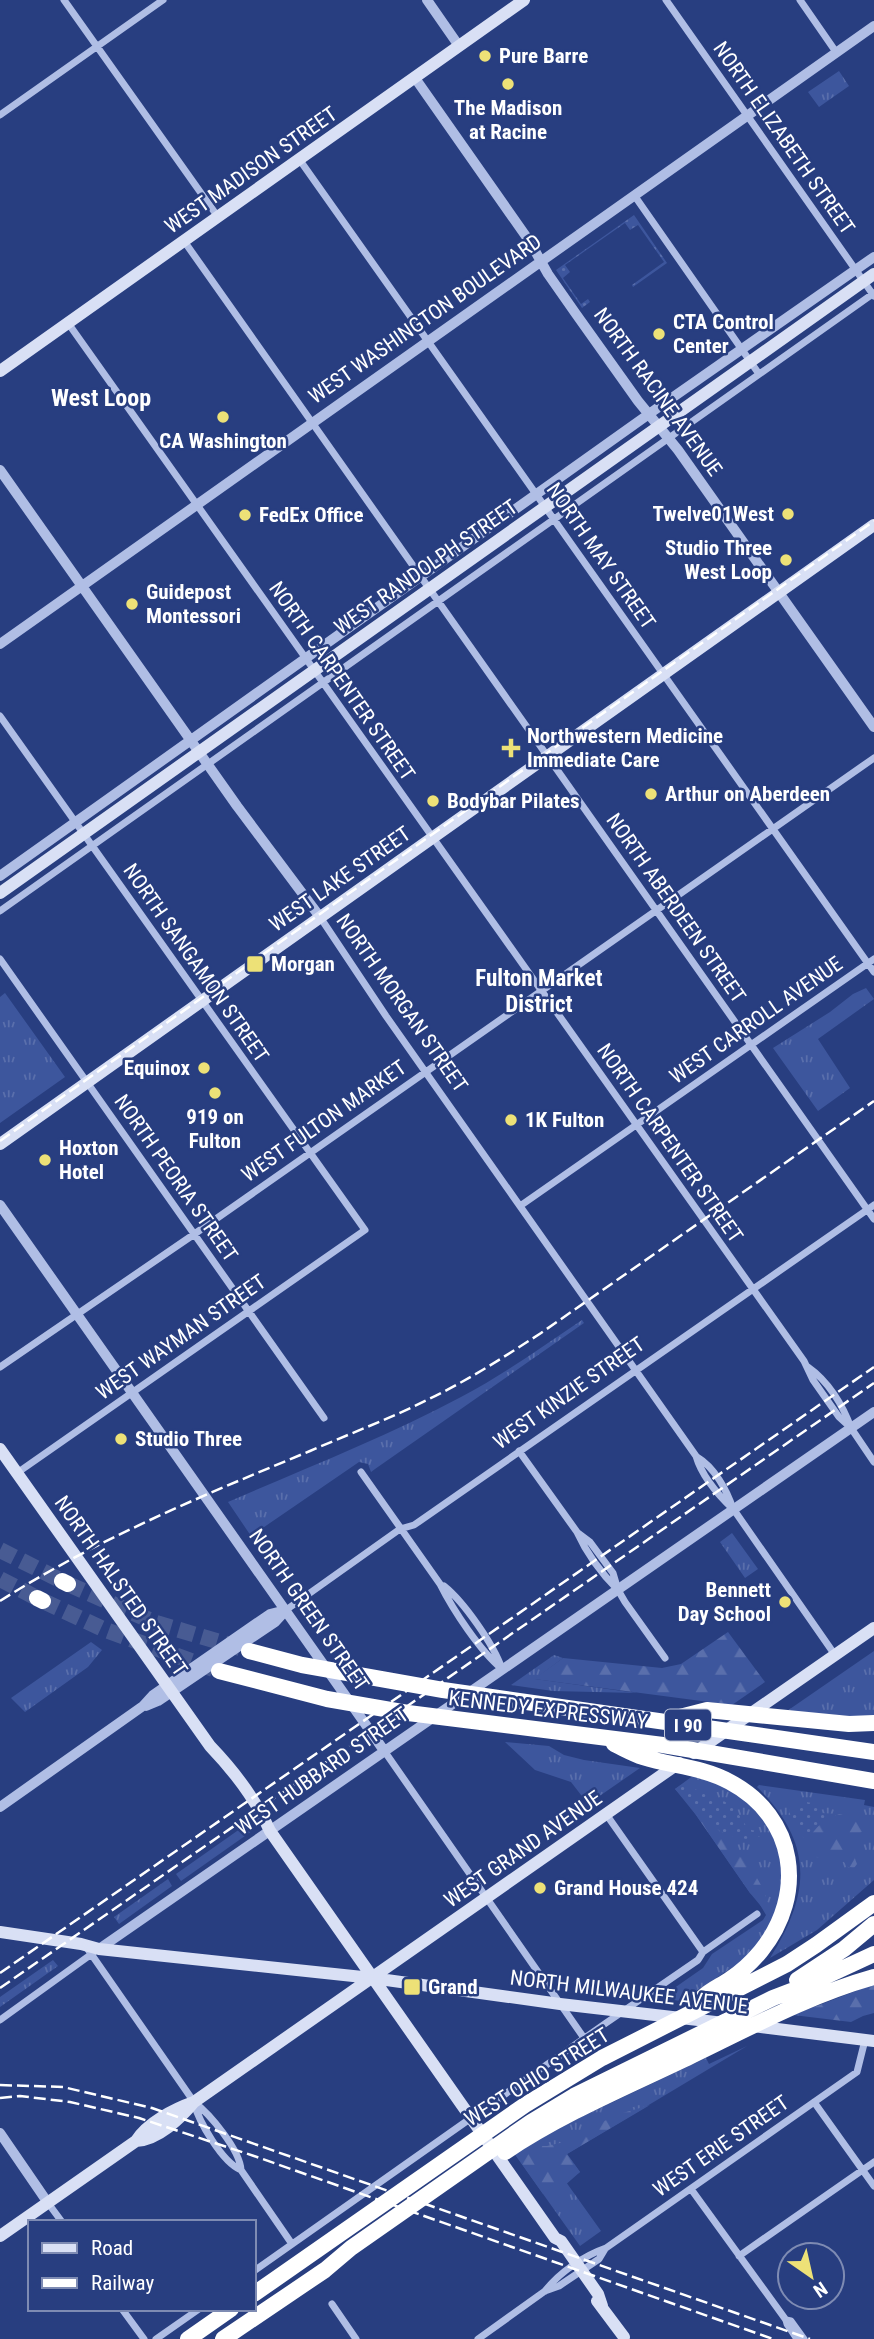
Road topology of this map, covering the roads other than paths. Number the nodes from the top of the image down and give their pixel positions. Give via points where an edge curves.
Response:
1 (64, 0) edge
2 (163, 0) edge
3 (427, 0) edge
4 (524, 0) edge
5 (666, 0) edge
6 (800, 0) edge
7 (874, 26) edge
8 (459, 46) junction
9 (97, 47) junction
10 (836, 52) junction
11 (415, 78) junction
12 (0, 115) edge
13 (747, 115) junction
14 (299, 159) junction
15 (634, 195) junction
16 (218, 216) junction
17 (184, 241) junction
18 (874, 257) edge
19 (541, 260) junction
20 (856, 270) junction
21 (869, 278) edge
22 (874, 294) edge
23 (68, 323) junction
24 (427, 341) junction
25 (742, 349) junction
26 (750, 361) junction
27 (0, 371) edge
28 (760, 374) junction
29 (649, 415) junction
30 (312, 423) junction
31 (658, 426) junction
32 (668, 438) junction
33 (0, 470) edge
34 (536, 495) junction
35 (196, 505) junction
36 (545, 506) junction
37 (553, 519) junction
38 (874, 525) edge
39 (421, 576) junction
40 (82, 587) junction
41 (429, 588) junction
42 (778, 592) junction
43 (438, 601) junction
44 (0, 644) edge
45 (304, 659) junction
46 (313, 671) junction
47 (663, 673) junction
48 (322, 682) junction
49 (0, 716) edge
50 (874, 727) edge
51 (191, 740) junction
52 (199, 752) junction
53 (547, 756) junction
54 (874, 758) edge
55 (207, 764) junction
56 (75, 823) junction
57 (772, 828) junction
58 (83, 835) junction
59 (432, 837) junction
60 (91, 846) junction
61 (0, 876) edge
62 (0, 893) edge
63 (656, 909) junction
64 (0, 911) edge
65 (320, 917) junction
66 (0, 959) edge
67 (871, 961) edge
68 (874, 972) edge
69 (540, 990) junction
70 (202, 1001) junction
71 (751, 1045) junction
72 (425, 1071) junction
73 (88, 1082) junction
74 (636, 1125) junction
75 (0, 1144) edge
76 (309, 1153) junction
77 (0, 1205) edge
78 (520, 1206) junction
79 (871, 1207) edge
80 (874, 1219) edge
81 (365, 1230) joint
82 (193, 1235) junction
83 (753, 1289) junction
84 (249, 1312) junction
85 (77, 1314) junction
86 (0, 1367) edge
87 (635, 1370) junction
88 (133, 1393) junction
89 (874, 1412) edge
90 (324, 1418) dead end
91 (851, 1428) junction
92 (0, 1449) edge
93 (519, 1451) junction
94 (874, 1462) edge
95 (361, 1472) dead end
96 (17, 1473) junction
97 (734, 1510) junction
98 (400, 1529) junction
99 (618, 1590) junction
100 (286, 1610) junction
101 (874, 1628) edge
102 (249, 1651) tunnel mouth
103 (835, 1655) junction
104 (665, 1658) dead end
105 (502, 1669) junction
106 (219, 1671) tunnel mouth
107 (663, 1721) junction
108 (874, 1723) edge
109 (602, 1738) junction
110 (385, 1752) junction
111 (874, 1752) edge
112 (826, 1771) junction
113 (874, 1775) edge
114 (874, 1781) edge
115 (0, 1807) edge
116 (606, 1814) junction
117 (270, 1831) junction
118 (874, 1895) edge
119 (486, 1899) junction
120 (874, 1903) edge
121 (757, 1914) dead end
122 (854, 1916) junction
123 (874, 1924) edge
124 (0, 1932) edge
125 (0, 1940) edge
126 (93, 1950) junction
127 (703, 1952) junction
128 (874, 1954) edge
129 (874, 1977) edge
130 (372, 1979) junction
131 (772, 1998) junction
132 (560, 2004) junction
133 (623, 2012) junction
134 (0, 2020) edge
135 (678, 2020) junction
136 (584, 2038) junction
137 (869, 2040) edge
138 (194, 2102) junction
139 (814, 2102) junction
140 (473, 2121) junction
141 (0, 2133) edge
142 (874, 2162) edge
143 (863, 2170) junction
144 (874, 2186) edge
145 (691, 2189) junction
146 (48, 2203) junction
147 (61, 2220) edge
148 (0, 2236) edge
149 (292, 2244) junction
150 (739, 2256) junction
151 (577, 2269) junction
152 (256, 2270) edge
153 (324, 2270) junction
154 (256, 2293) edge
155 (332, 2304) dead end
156 (123, 2311) edge
157 (196, 2311) edge
158 (228, 2311) edge
159 (786, 2320) junction
160 (624, 2337) dead end
161 (190, 2338) edge
162 (144, 2339) edge
163 (156, 2339) edge
164 (223, 2339) edge
165 (356, 2339) edge
166 (478, 2339) edge
167 (797, 2339) edge
168 (804, 2339) edge

1 - 9 street
2 - 9 street
3 - 8 street
4 - 8 main road, WEST MADISON STREET
5 - 13 street, NORTH ELIZABETH STREET
6 - 10 street
7 - 10 street, WEST WASHINGTON BOULEVARD
8 - 11 main road, WEST MADISON STREET
9 - 12 street
9 - 16 street
10 - 13 street, WEST WASHINGTON BOULEVARD
11 - 14 main road, WEST MADISON STREET
11 - 19 street, NORTH RACINE AVENUE
13 - 15 street, WEST WASHINGTON BOULEVARD
13 - 20 street, NORTH ELIZABETH STREET
14 - 16 main road, WEST MADISON STREET
14 - 24 street, NORTH MAY STREET
15 - 19 street, WEST WASHINGTON BOULEVARD
15 - 25 street
16 - 17 main road, WEST MADISON STREET
17 - 23 main road, WEST MADISON STREET
17 - 30 street, NORTH ABERDEEN STREET
18 - 20 street, WEST RANDOLPH STREET
19 - 24 street, WEST WASHINGTON BOULEVARD
19 - 29 street, NORTH RACINE AVENUE
20 - 21 street, NORTH ELIZABETH STREET
20 - 25 street, WEST RANDOLPH STREET
21 - 22 street, NORTH ELIZABETH STREET
21 - 26 main road, WEST RANDOLPH STREET
22 - 28 street, WEST RANDOLPH STREET
23 - 27 main road, WEST MADISON STREET
23 - 35 street, NORTH CARPENTER STREET
24 - 30 street, WEST WASHINGTON BOULEVARD
24 - 34 street, NORTH MAY STREET
25 - 26 street
25 - 29 street, WEST RANDOLPH STREET
26 - 28 street
26 - 31 main road, WEST RANDOLPH STREET
28 - 32 street, WEST RANDOLPH STREET
29 - 31 street, NORTH RACINE AVENUE
29 - 34 street, WEST RANDOLPH STREET
30 - 35 street, WEST WASHINGTON BOULEVARD
30 - 39 street, NORTH ABERDEEN STREET
31 - 32 street, NORTH RACINE AVENUE
31 - 36 main road, WEST RANDOLPH STREET
32 - 37 street, WEST RANDOLPH STREET
32 - 42 street, NORTH RACINE AVENUE
33 - 40 street, NORTH MORGAN STREET
34 - 36 street, NORTH MAY STREET
34 - 39 street, WEST RANDOLPH STREET
35 - 40 street, WEST WASHINGTON BOULEVARD
35 - 45 street, NORTH CARPENTER STREET
36 - 37 street, NORTH MAY STREET
36 - 41 main road, WEST RANDOLPH STREET
37 - 43 street, WEST RANDOLPH STREET
37 - 47 street, NORTH MAY STREET
38 - 42 main road, WEST LAKE STREET
39 - 41 street, NORTH ABERDEEN STREET
39 - 45 street, WEST RANDOLPH STREET
40 - 44 street, WEST WASHINGTON BOULEVARD
40 - 51 street, NORTH MORGAN STREET
41 - 43 street, NORTH ABERDEEN STREET
41 - 46 main road, WEST RANDOLPH STREET
42 - 47 main road, WEST LAKE STREET
42 - 50 street, NORTH RACINE AVENUE
43 - 48 street, WEST RANDOLPH STREET
43 - 53 street, NORTH ABERDEEN STREET
45 - 46 street, NORTH CARPENTER STREET
45 - 51 street, WEST RANDOLPH STREET
46 - 48 street, NORTH CARPENTER STREET
46 - 52 main road, WEST RANDOLPH STREET
47 - 53 main road, WEST LAKE STREET
47 - 57 street, NORTH MAY STREET
48 - 55 street, WEST RANDOLPH STREET
48 - 59 street, NORTH CARPENTER STREET
49 - 56 street, NORTH SANGAMON STREET
51 - 52 street, NORTH MORGAN STREET
51 - 56 street, WEST RANDOLPH STREET
52 - 55 street, NORTH MORGAN STREET
52 - 58 main road, WEST RANDOLPH STREET
53 - 59 main road, WEST LAKE STREET
53 - 63 street, NORTH ABERDEEN STREET
54 - 57 street, WEST FULTON MARKET
55 - 60 street, WEST RANDOLPH STREET
55 - 65 street, NORTH MORGAN STREET
56 - 58 street, NORTH SANGAMON STREET
56 - 61 street, WEST RANDOLPH STREET
57 - 63 street, WEST FULTON MARKET
57 - 67 street, NORTH MAY STREET
58 - 60 street, NORTH SANGAMON STREET
58 - 62 main road, WEST RANDOLPH STREET
59 - 65 main road, WEST LAKE STREET
59 - 69 street, NORTH CARPENTER STREET
60 - 64 street, WEST RANDOLPH STREET
60 - 70 street, NORTH SANGAMON STREET
63 - 69 street, WEST FULTON MARKET
63 - 71 street, NORTH ABERDEEN STREET
65 - 70 main road, WEST LAKE STREET
65 - 72 street, NORTH MORGAN STREET
66 - 73 street, NORTH PEORIA STREET
67 - 68 street, NORTH MAY STREET
67 - 71 street, WEST CARROLL AVENUE
69 - 72 street, WEST FULTON MARKET
69 - 74 street, NORTH CARPENTER STREET
70 - 73 main road, WEST LAKE STREET
70 - 76 street, NORTH SANGAMON STREET
71 - 74 street, WEST CARROLL AVENUE
71 - 79 street, NORTH ABERDEEN STREET
72 - 76 street, WEST FULTON MARKET
72 - 78 street, NORTH MORGAN STREET
73 - 75 main road, WEST LAKE STREET
73 - 82 street, NORTH PEORIA STREET
74 - 78 street, WEST CARROLL AVENUE
74 - 83 street, NORTH CARPENTER STREET
76 - 81 street, NORTH SANGAMON STREET
76 - 82 street, WEST FULTON MARKET
77 - 85 street, NORTH GREEN STREET
78 - 87 street, NORTH MORGAN STREET
79 - 80 street, NORTH ABERDEEN STREET
79 - 83 street, WEST KINZIE STREET
81 - 84 street, WEST WAYMAN STREET
82 - 84 street, NORTH PEORIA STREET
82 - 85 street, WEST FULTON MARKET
83 - 87 street, WEST KINZIE STREET
83 - 91 street, NORTH CARPENTER STREET via 808,1366 820,1375
84 - 88 street, WEST WAYMAN STREET
84 - 90 street, NORTH PEORIA STREET
85 - 86 street, WEST FULTON MARKET
85 - 88 street, NORTH GREEN STREET
87 - 93 street, WEST KINZIE STREET
87 - 97 street, NORTH MORGAN STREET via 696,1456 699,1467
88 - 96 street, WEST WAYMAN STREET
88 - 100 street, NORTH GREEN STREET
89 - 91 street, WEST HUBBARD STREET
91 - 94 street, NORTH CARPENTER STREET
91 - 97 street, WEST HUBBARD STREET
92 - 96 main road, NORTH HALSTED STREET
93 - 98 street, WEST KINZIE STREET via 414,1525
93 - 99 street via 613,1573
95 - 98 street
96 - 117 main road, NORTH HALSTED STREET via 210,1746 216,1763 256,1820
97 - 99 street, WEST HUBBARD STREET
97 - 103 street, NORTH MORGAN STREET
98 - 100 street, WEST KINZIE STREET
98 - 105 street via 440,1584 455,1595 498,1655
99 - 104 street
99 - 105 street, WEST HUBBARD STREET
100 - 110 street, NORTH GREEN STREET
100 - 115 street, WEST KINZIE STREET via 275,1622 158,1701 143,1706
101 - 103 main road, WEST GRAND AVENUE
102 - 107 highway, KENNEDY EXPRESSWAY / I 90 via 443,1690
103 - 116 main road, WEST GRAND AVENUE
105 - 110 street, WEST HUBBARD STREET
106 - 109 highway, KENNEDY EXPRESSWAY / I 90 via 327,1699
107 - 108 highway via 707,1710
107 - 111 highway, KENNEDY EXPRESSWAY / I 90
109 - 112 highway, KENNEDY EXPRESSWAY / I 90
109 - 135 highway via 641,1757 729,1781 767,1810 786,1847 788,1887 774,1931 747,1965
110 - 117 street, WEST HUBBARD STREET
110 - 119 street, NORTH GREEN STREET
112 - 113 highway, I 90
112 - 114 highway, KENNEDY EXPRESSWAY / I 90
116 - 119 main road, WEST GRAND AVENUE
116 - 127 street
117 - 126 street, WEST HUBBARD STREET
117 - 130 main road, NORTH HALSTED STREET
118 - 122 highway
119 - 130 main road, WEST GRAND AVENUE
119 - 132 street, NORTH GREEN STREET
120 - 122 highway
121 - 127 street, WEST OHIO STREET
122 - 135 highway, WEST OHIO STREET via 787,1964
123 - 131 highway
124 - 126 main road, NORTH MILWAUKEE AVENUE via 81,1944
125 - 126 main road, NORTH MILWAUKEE AVENUE
126 - 130 main road, NORTH MILWAUKEE AVENUE
126 - 134 street, WEST HUBBARD STREET
126 - 138 street
127 - 133 street, WEST OHIO STREET
128 - 131 highway
129 - 153 highway via 828,1991 556,2122 356,2255
130 - 132 main road, NORTH MILWAUKEE AVENUE
130 - 138 main road, WEST GRAND AVENUE
130 - 140 main road, NORTH HALSTED STREET
131 - 153 highway, WEST OHIO STREET via 531,2122
132 - 133 main road, NORTH MILWAUKEE AVENUE
132 - 136 street, NORTH GREEN STREET
133 - 136 street, WEST OHIO STREET
133 - 137 main road, NORTH MILWAUKEE AVENUE
135 - 154 highway, WEST OHIO STREET via 602,2058 525,2105
136 - 140 street, WEST OHIO STREET
137 - 139 street, WEST ERIE STREET via 857,2072
138 - 146 main road, WEST GRAND AVENUE via 178,2107
138 - 149 street via 198,2118
139 - 143 street
139 - 145 street, WEST ERIE STREET
140 - 149 street, WEST OHIO STREET
140 - 151 main road, NORTH HALSTED STREET
141 - 146 street
142 - 143 street
143 - 144 street
143 - 150 street
145 - 150 street
145 - 151 street, WEST ERIE STREET via 594,2252
146 - 147 street
146 - 148 main road, WEST GRAND AVENUE
149 - 152 street, WEST OHIO STREET
150 - 159 street
151 - 160 main road, NORTH HALSTED STREET
151 - 166 street, WEST ERIE STREET via 554,2279 545,2291
153 - 164 highway, WEST OHIO STREET
155 - 165 street
156 - 162 street
157 - 163 street
158 - 161 highway
159 - 167 street
159 - 168 street

